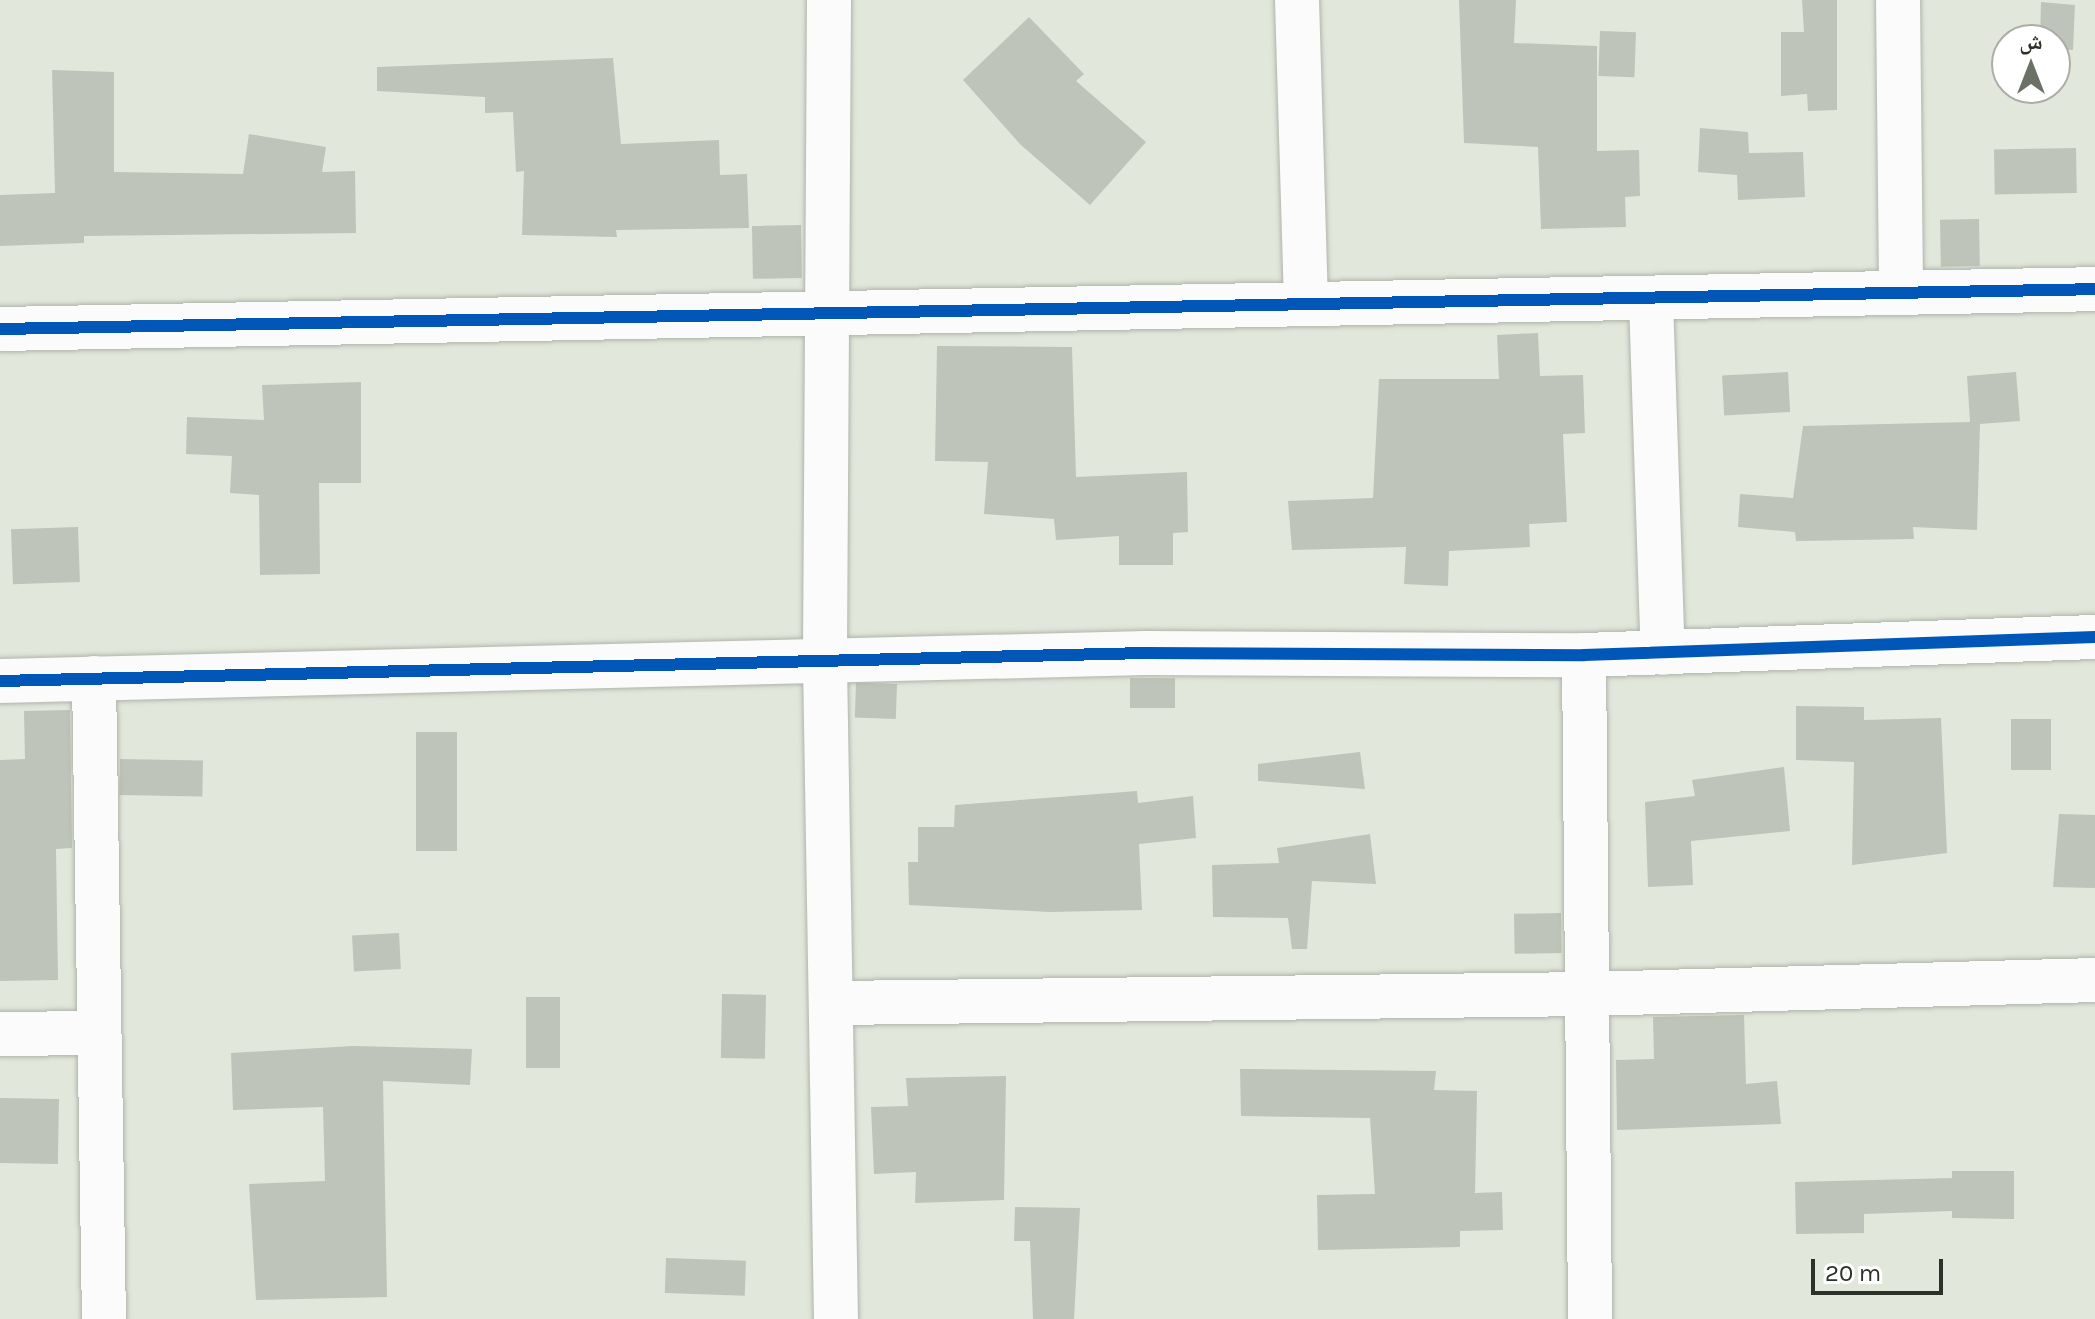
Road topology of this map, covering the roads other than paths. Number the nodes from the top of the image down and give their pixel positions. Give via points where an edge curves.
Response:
1 (829, 0) edge
2 (1297, 0) edge
3 (1898, 0) edge
4 (2095, 289) edge
5 (1901, 291) junction
6 (1651, 300) junction
7 (1306, 302) junction
8 (830, 313) junction
9 (0, 329) edge
10 (2095, 637) edge
11 (1663, 653) junction
12 (1584, 655) junction
13 (825, 664) junction
14 (94, 678) junction
15 (0, 681) edge
16 (2095, 980) edge
17 (1589, 994) junction
18 (833, 1003) junction
19 (97, 1033) junction
20 (0, 1034) edge
21 (104, 1319) edge
22 (836, 1319) edge
23 (1590, 1319) edge

1 - 8 street
2 - 7 street
3 - 5 street
4 - 5 street
5 - 6 street
6 - 7 street
6 - 11 street
7 - 8 street
8 - 9 street
8 - 13 street
10 - 11 street
11 - 12 street
12 - 13 street via 1146,653
12 - 17 street
13 - 14 street
13 - 18 street
14 - 15 street
14 - 19 street
16 - 17 street
17 - 18 street
17 - 23 street
18 - 22 street
19 - 20 street
19 - 21 street

